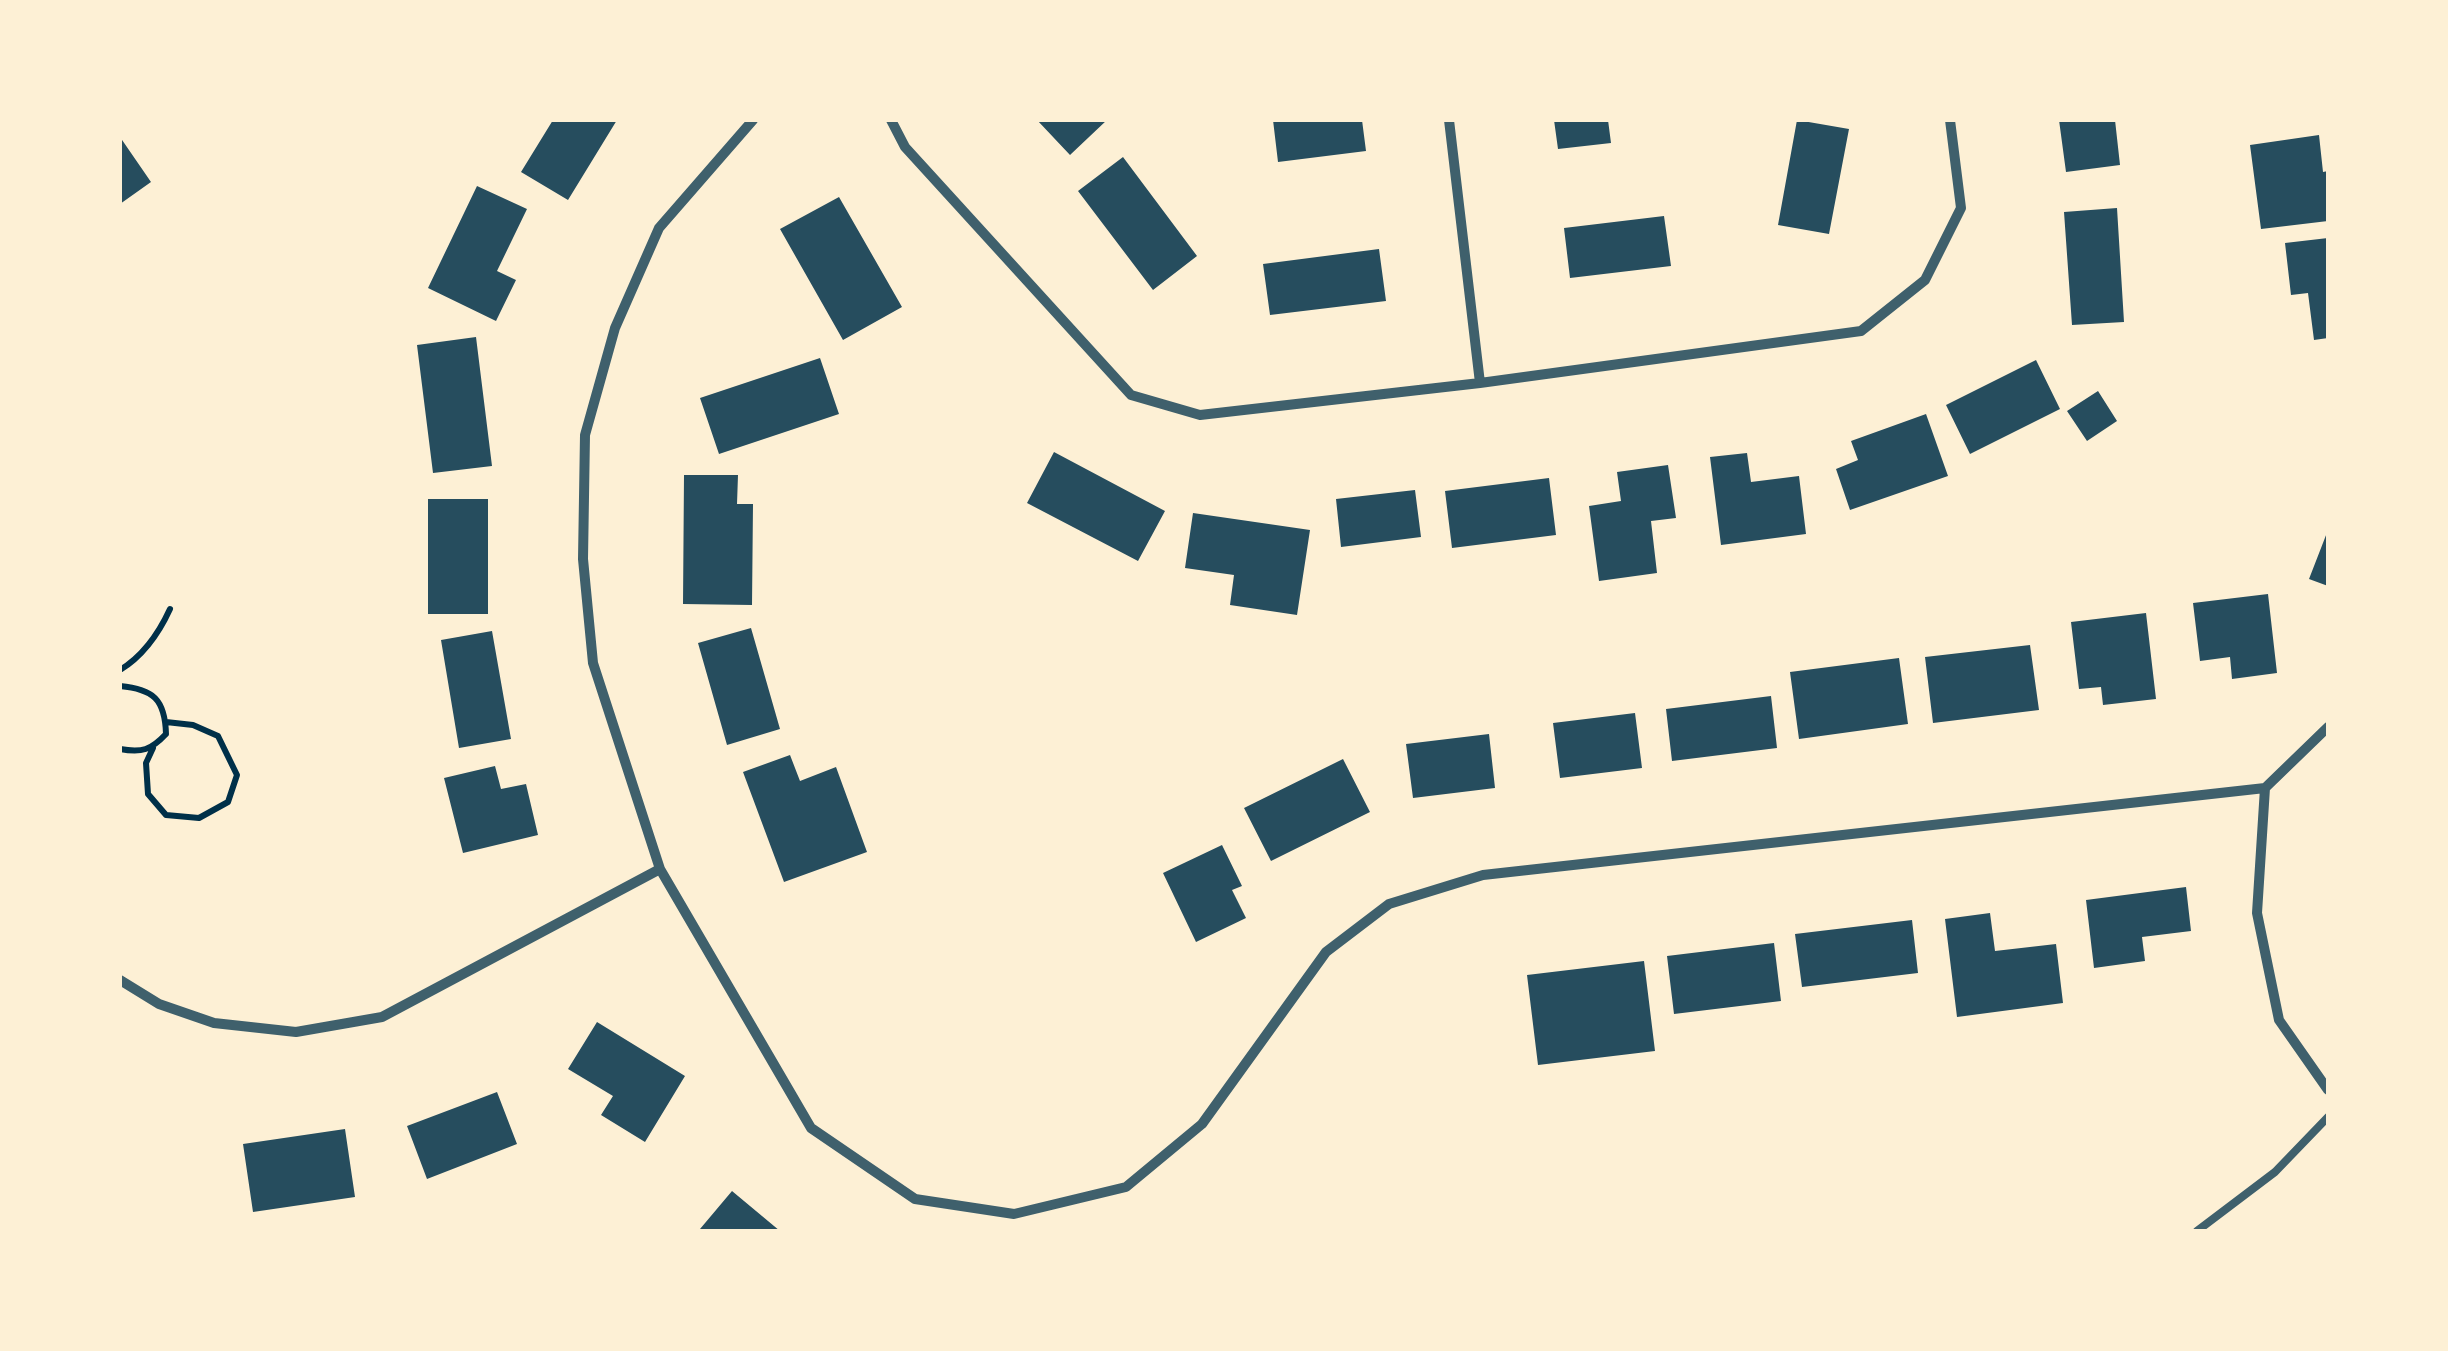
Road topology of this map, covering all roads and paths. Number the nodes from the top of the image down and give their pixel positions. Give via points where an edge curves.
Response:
1 (753, 120) edge
2 (890, 120) edge
3 (1449, 120) edge
4 (1950, 120) edge
5 (1480, 383) junction
6 (170, 609) dead end
7 (120, 670) edge
8 (120, 686) edge
9 (166, 722) junction
10 (2328, 727) edge
11 (153, 748) junction
12 (120, 749) edge
13 (2265, 788) junction
14 (660, 869) junction
15 (120, 980) edge
16 (2328, 1090) edge
17 (2328, 1117) edge
18 (2196, 1231) edge

1 - 14 street via 660,228 615,328 585,435 583,559 593,663
2 - 5 street via 905,147 1131,395 1200,415
3 - 5 street
4 - 5 street via 1961,208 1925,280 1862,330
6 - 7 path via 159,632
8 - 9 path via 143,688 160,703
9 - 11 path via 166,734
9 - 11 path via 218,736 237,774 228,802 199,818 166,815 148,794 146,763
10 - 13 street
11 - 12 path
13 - 14 street via 1484,875 1389,904 1326,952 1202,1124 1126,1187 1014,1214 915,1199 811,1128
13 - 16 street via 2257,914 2278,1020
14 - 15 street via 382,1018 296,1032 214,1023 159,1004
17 - 18 lane via 2275,1172

